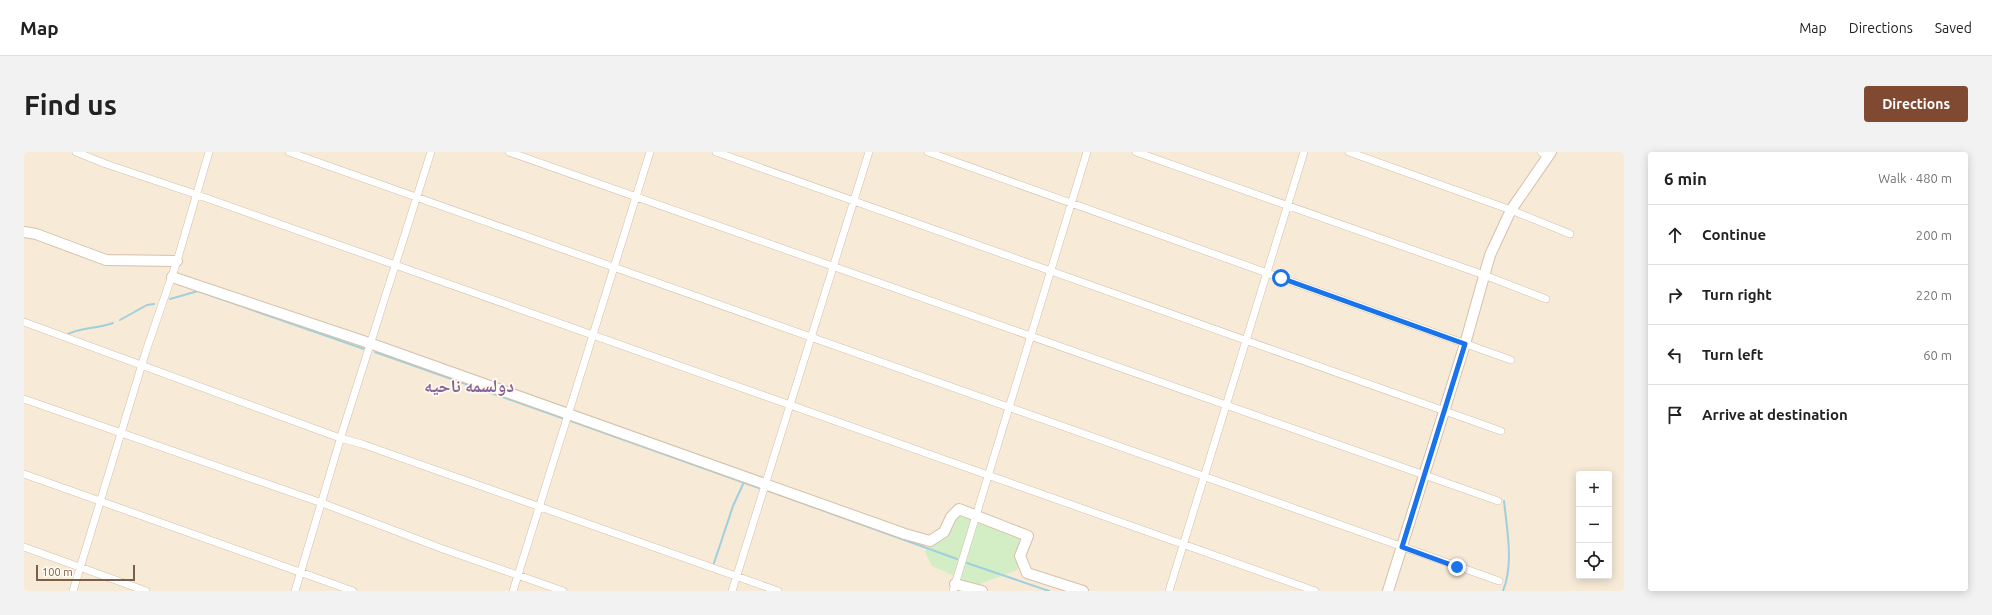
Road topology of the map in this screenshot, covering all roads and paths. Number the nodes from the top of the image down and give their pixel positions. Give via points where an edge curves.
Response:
1 (76, 152) edge
2 (209, 152) edge
3 (289, 152) edge
4 (431, 152) edge
5 (509, 152) edge
6 (650, 152) edge
7 (716, 152) edge
8 (869, 152) edge
9 (928, 152) edge
10 (1087, 152) edge
11 (1136, 152) edge
12 (1304, 152) edge
13 (1348, 152) edge
14 (1547, 154) edge
15 (195, 194) junction
16 (636, 197) junction
17 (417, 198) junction
18 (854, 201) junction
19 (1071, 203) junction
20 (1288, 206) junction
21 (1511, 210) junction
22 (24, 232) edge
23 (1570, 234) dead end
24 (177, 261) junction
25 (396, 265) junction
26 (614, 267) junction
27 (834, 267) junction
28 (1050, 271) junction
29 (1267, 273) junction
30 (1484, 275) junction
31 (172, 277) junction
32 (1546, 299) dead end
33 (24, 322) edge
34 (592, 335) junction
35 (1030, 336) junction
36 (811, 338) junction
37 (1247, 341) junction
38 (372, 344) junction
39 (1465, 344) junction
40 (1511, 360) dead end
41 (142, 366) junction
42 (24, 399) edge
43 (789, 405) junction
44 (1227, 405) junction
45 (1008, 407) junction
46 (1444, 411) junction
47 (568, 414) junction
48 (1501, 431) dead end
49 (121, 434) junction
50 (340, 438) junction
51 (24, 474) edge
52 (987, 475) junction
53 (1424, 475) junction
54 (1205, 477) junction
55 (766, 485) junction
56 (101, 501) junction
57 (1498, 501) dead end
58 (322, 503) junction
59 (539, 507) junction
60 (975, 514) junction
61 (1183, 544) junction
62 (1402, 547) junction
63 (24, 548) edge
64 (81, 568) junction
65 (301, 572) junction
66 (518, 575) junction
67 (737, 576) junction
68 (1499, 581) dead end
69 (954, 588) edge
70 (73, 591) edge
71 (146, 591) edge
72 (295, 591) edge
73 (353, 591) edge
74 (513, 591) edge
75 (563, 591) edge
76 (732, 591) edge
77 (778, 591) edge
78 (982, 591) edge
79 (1083, 591) edge
80 (1169, 591) edge
81 (1315, 591) edge
82 (1388, 591) edge

1 - 15 street
2 - 15 street
3 - 17 street
4 - 17 street
5 - 16 street
6 - 16 street
7 - 18 street
8 - 18 street
9 - 19 street
10 - 19 street
11 - 20 street
12 - 20 street
13 - 21 street
14 - 21 street
15 - 24 street
15 - 25 street
16 - 26 street
16 - 27 street
17 - 25 street
17 - 26 street
18 - 27 street
18 - 28 street
19 - 28 street
19 - 29 street
20 - 29 street
20 - 30 street
21 - 23 street
21 - 30 street via 1490,255
22 - 24 street via 106,260
24 - 31 street
25 - 34 street
25 - 38 street
26 - 34 street
26 - 36 street
27 - 35 street
27 - 36 street
28 - 35 street
28 - 37 street
29 - 37 street
29 - 39 street
30 - 32 street
30 - 39 street
31 - 38 street
31 - 41 street
33 - 41 street
34 - 43 street
34 - 47 street
35 - 44 street
35 - 45 street
36 - 43 street
36 - 45 street
37 - 44 street
37 - 46 street
38 - 47 street
38 - 50 street
39 - 40 street
39 - 46 street
41 - 49 street
41 - 50 street
42 - 49 street
43 - 52 street
43 - 55 street
44 - 53 street
44 - 54 street
45 - 52 street
45 - 54 street
46 - 48 street
46 - 53 street
47 - 55 street
47 - 59 street
49 - 56 street
49 - 58 street
50 - 58 street
50 - 59 street
51 - 56 street
52 - 60 street
52 - 61 street
53 - 57 street
53 - 62 street
54 - 61 street
54 - 62 street
55 - 60 street via 930,541 944,532 951,517 960,509
55 - 67 street
56 - 64 street
56 - 65 street
58 - 65 street
58 - 66 street
59 - 66 street
59 - 67 street
60 - 69 street
60 - 79 street via 1028,536 1020,556 1027,573
61 - 80 street
61 - 81 street
62 - 68 street
62 - 82 street
63 - 64 street
64 - 70 street
64 - 71 street
65 - 72 street
65 - 73 street
66 - 74 street
66 - 75 street
67 - 76 street
67 - 77 street
69 - 78 street

